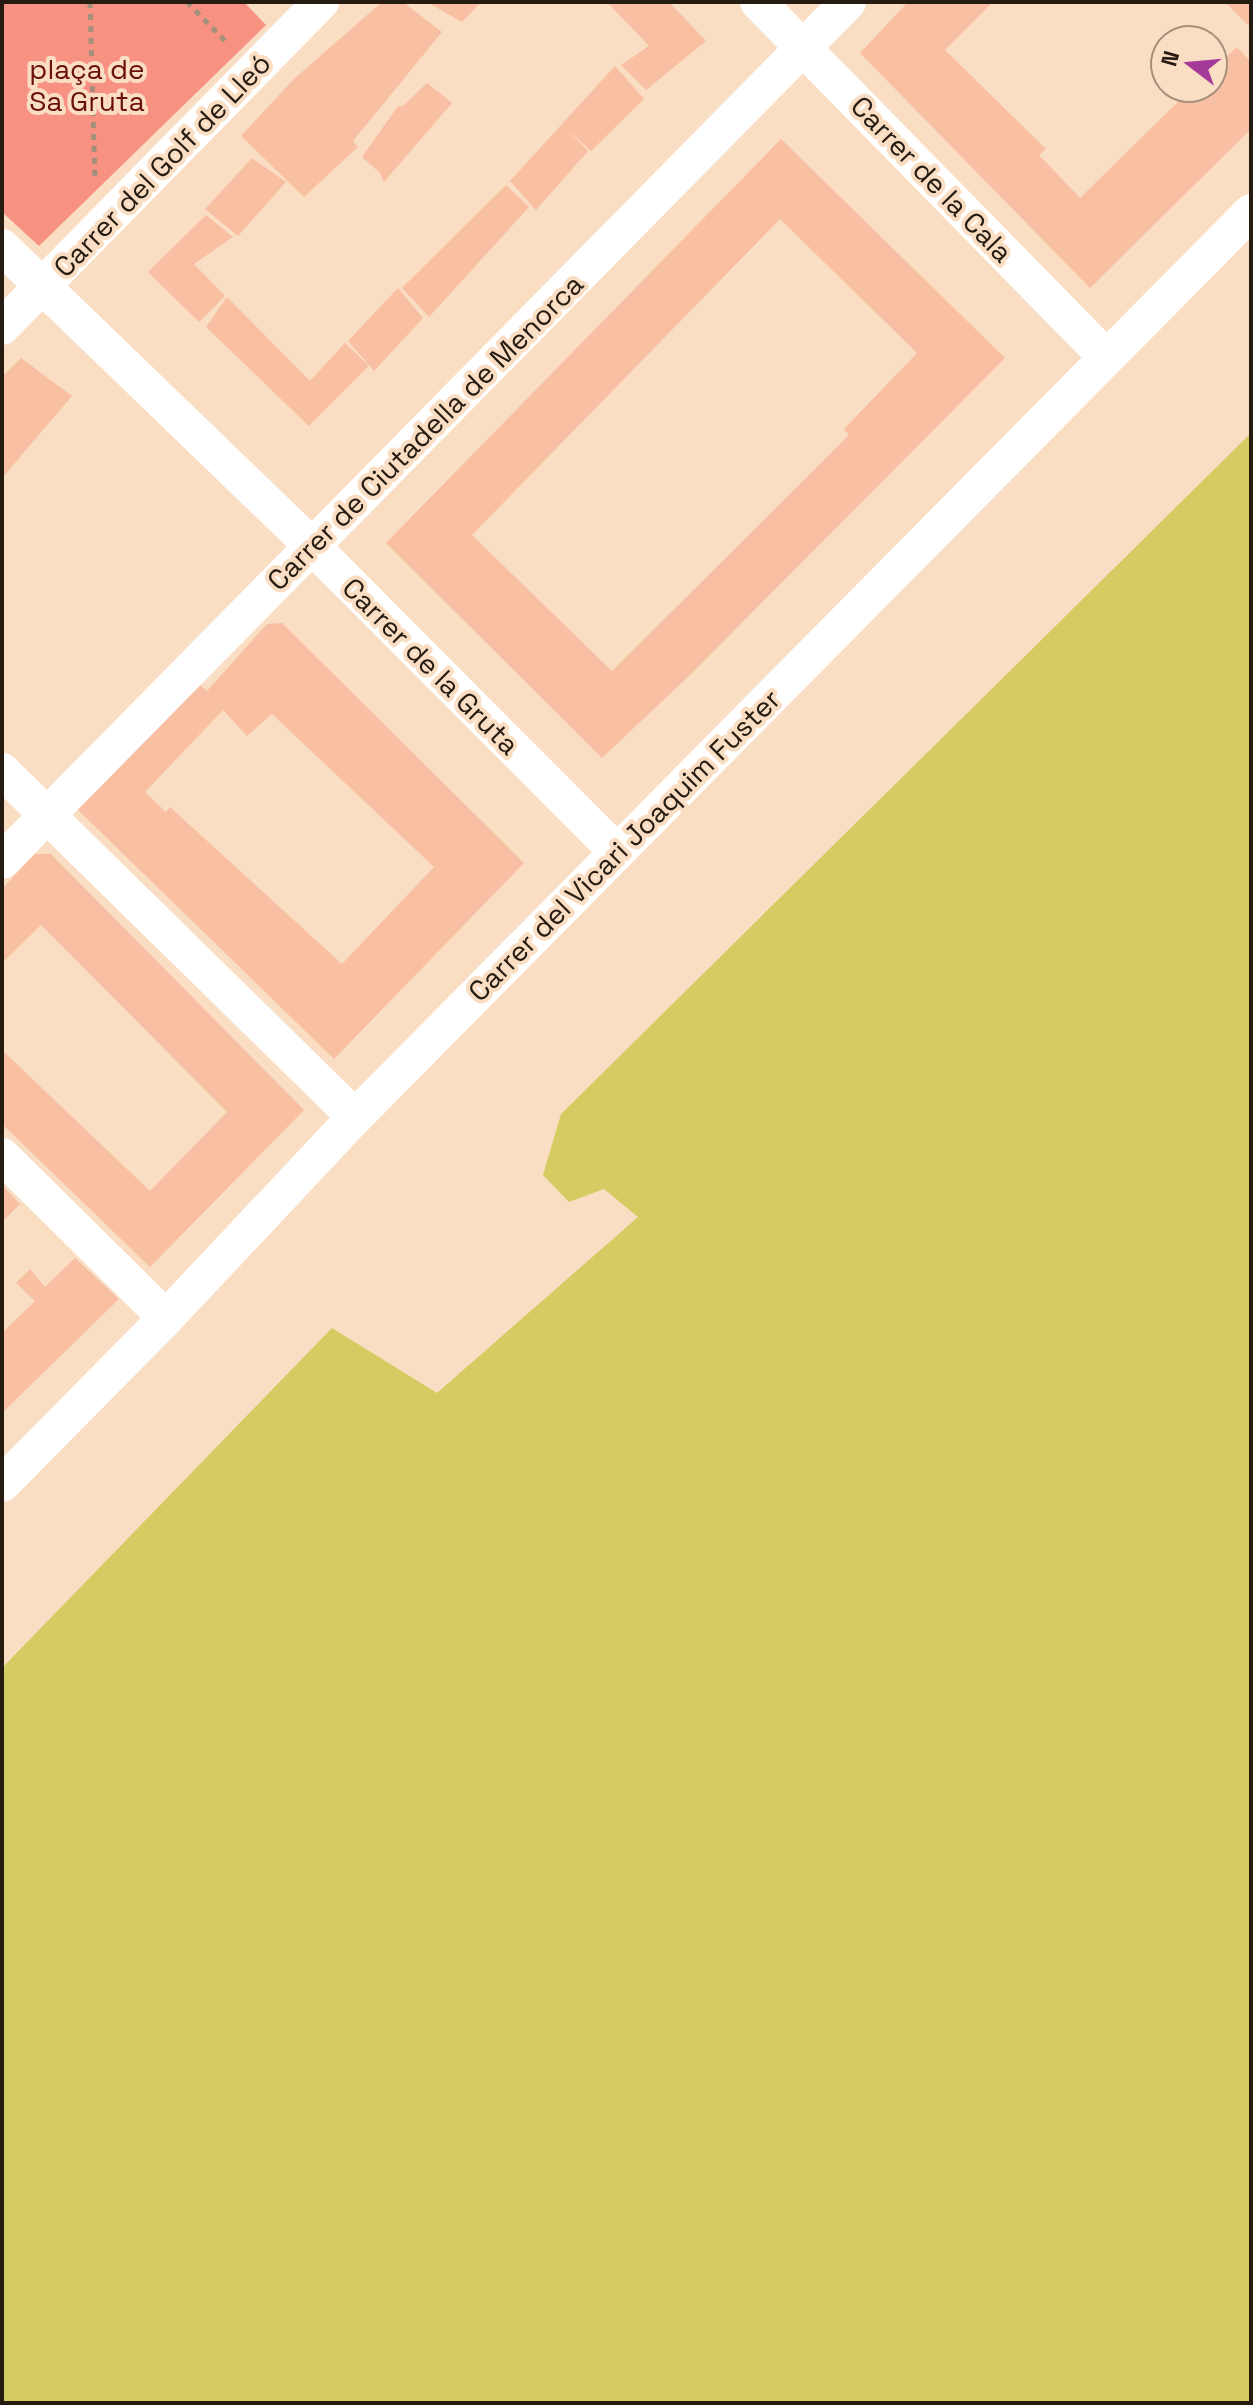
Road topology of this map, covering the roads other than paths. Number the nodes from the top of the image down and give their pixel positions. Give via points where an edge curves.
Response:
1 (321, 2) edge
2 (758, 2) edge
3 (848, 2) edge
4 (804, 47) junction
5 (1251, 212) edge
6 (2, 247) edge
7 (43, 286) junction
8 (2, 327) edge
9 (1106, 357) junction
10 (312, 546) junction
11 (2, 771) edge
12 (47, 816) junction
13 (617, 852) junction
14 (2, 861) edge
15 (355, 1117) junction
16 (2, 1156) edge
17 (166, 1318) junction
18 (2, 1484) edge

1 - 7 street, Carrer del Golf de Lleó
2 - 4 street, Carrer de la Cala
3 - 4 street, Carrer de Ciutadella de Menorca
4 - 9 street, Carrer de la Cala
4 - 10 street, Carrer de Ciutadella de Menorca
5 - 9 street, Carrer del Vicari Joaquim Fuster
6 - 7 street, Carrer de la Gruta
7 - 8 street, Carrer del Golf de Lleó
7 - 10 street, Carrer de la Gruta
9 - 13 street, Carrer del Vicari Joaquim Fuster
10 - 12 street, Carrer de Ciutadella de Menorca
10 - 13 street, Carrer de la Gruta
11 - 12 street
12 - 14 street, Carrer de Ciutadella de Menorca
12 - 15 street
13 - 15 street, Carrer del Vicari Joaquim Fuster
15 - 17 street, Carrer del Vicari Joaquim Fuster
16 - 17 street
17 - 18 street, Carrer del Vicari Joaquim Fuster

